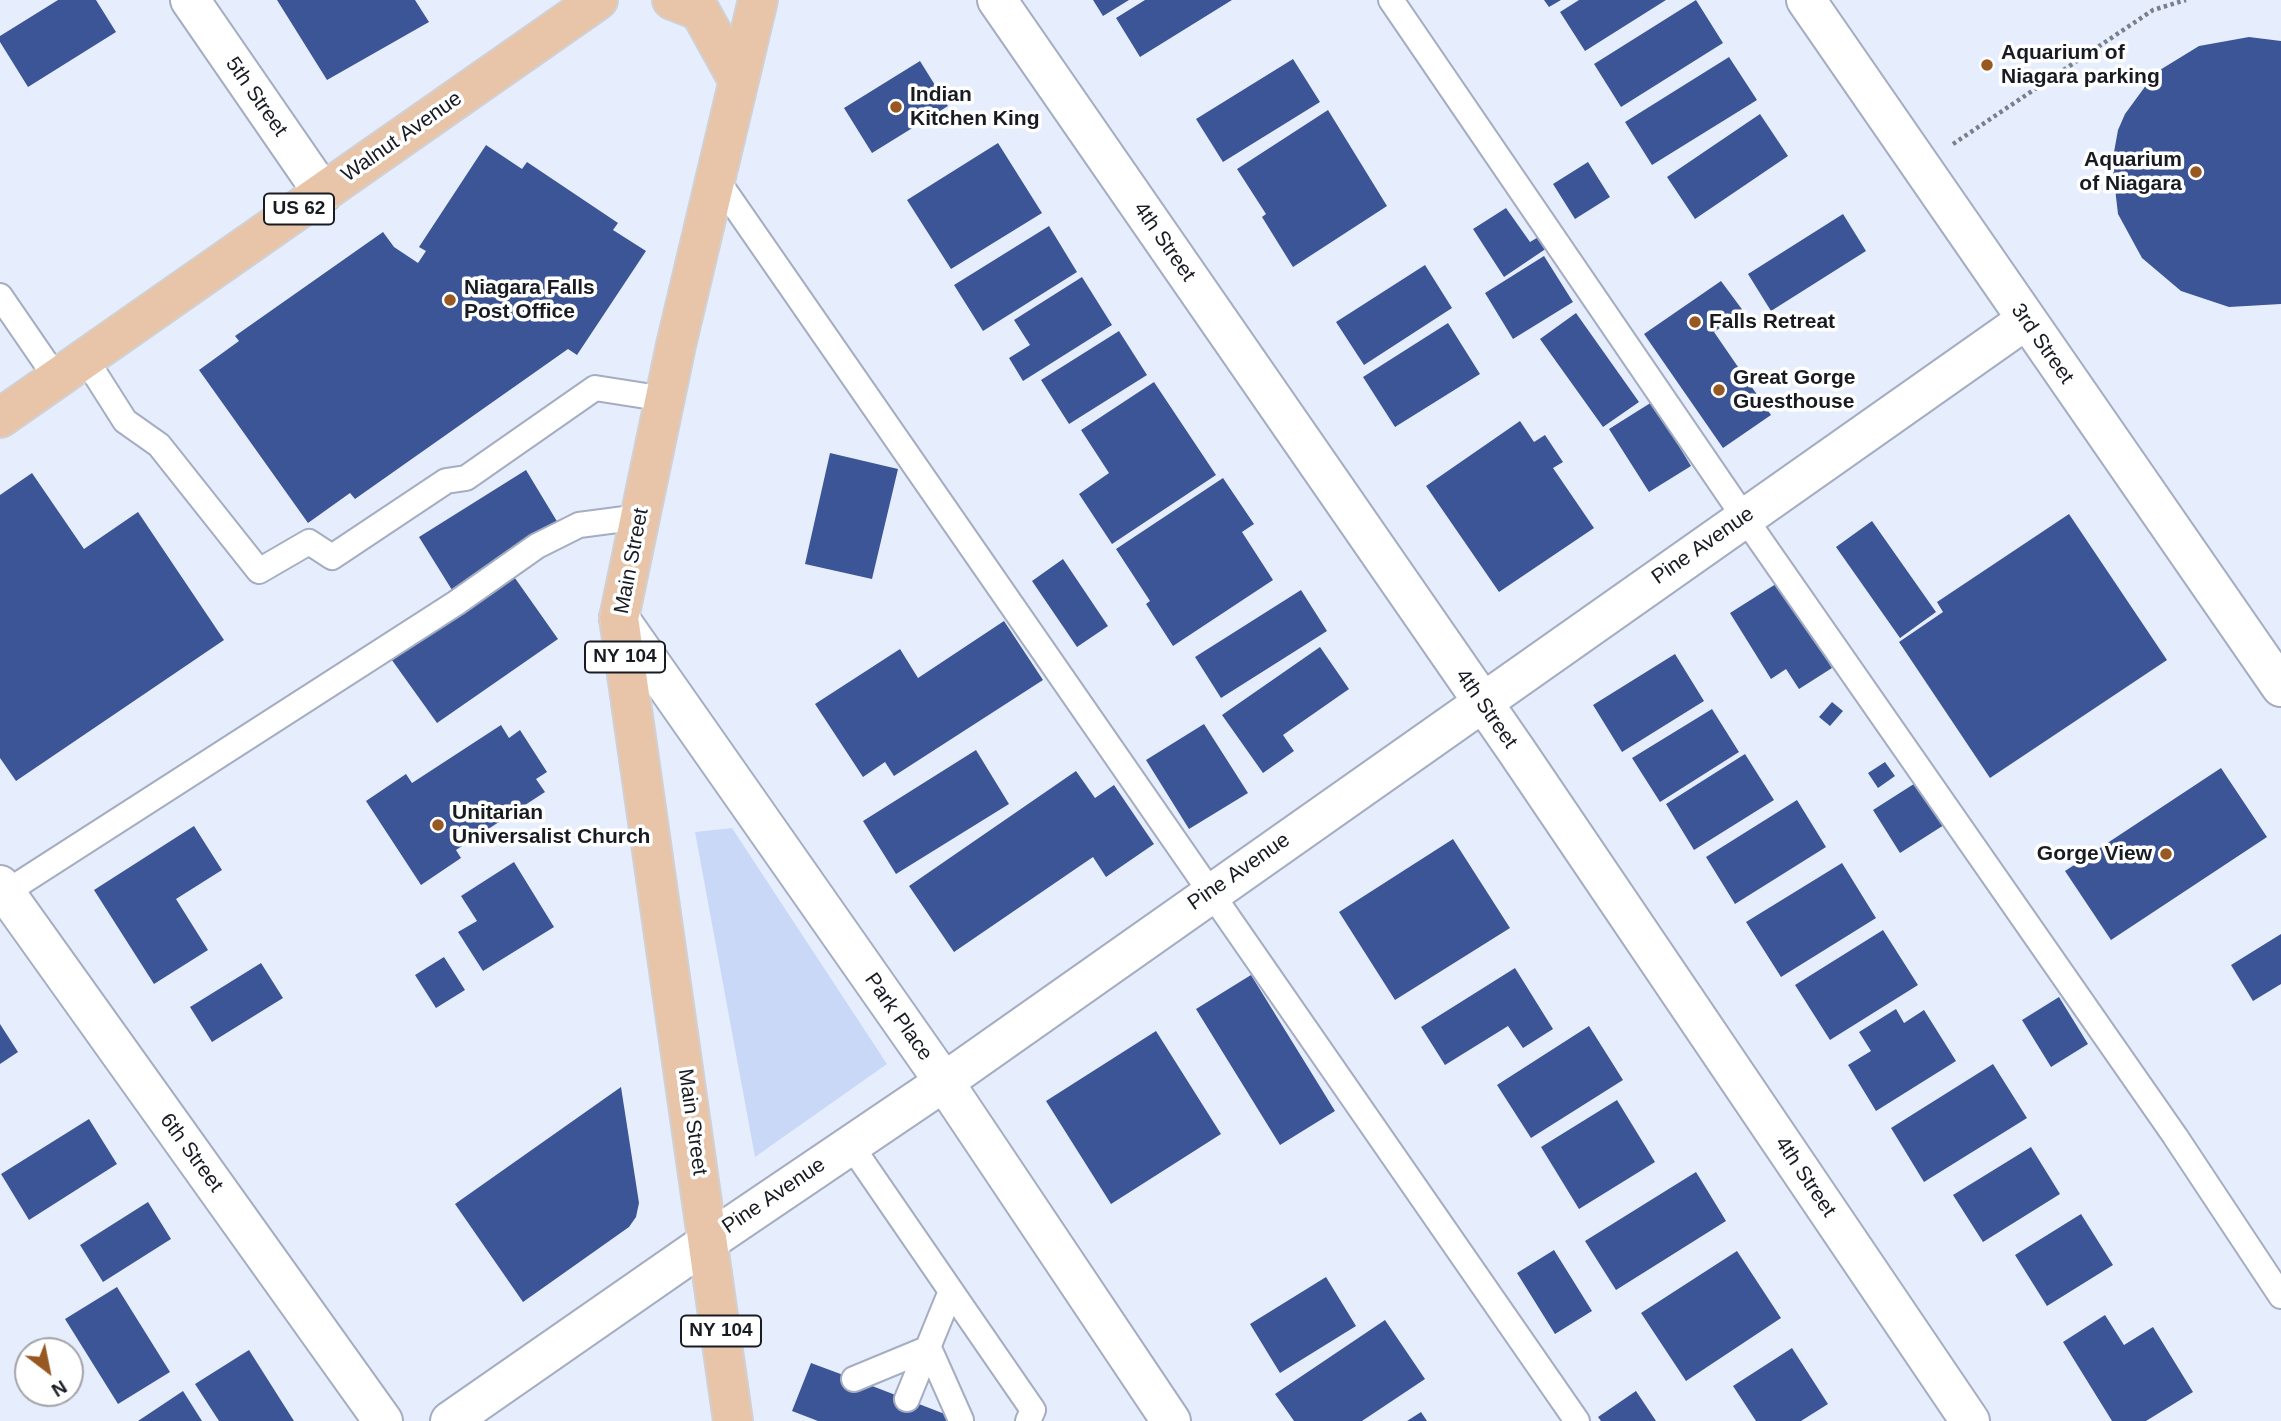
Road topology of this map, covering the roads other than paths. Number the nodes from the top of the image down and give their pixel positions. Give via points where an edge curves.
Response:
1 (190, 0) edge
2 (672, 0) edge
3 (758, 0) edge
4 (997, 0) edge
5 (1391, 0) edge
6 (1805, 0) edge
7 (593, 2) edge
8 (738, 80) junction
9 (715, 177) junction
10 (323, 193) junction
11 (0, 296) edge
12 (2025, 320) junction
13 (71, 369) junction
14 (665, 399) junction
15 (0, 418) edge
16 (640, 517) junction
17 (1744, 517) junction
18 (619, 618) junction
19 (2281, 687) edge
20 (1482, 701) junction
21 (3, 889) edge
22 (1212, 892) junction
23 (944, 1082) junction
24 (850, 1144) junction
25 (709, 1241) junction
26 (951, 1292) junction
27 (2281, 1296) edge
28 (929, 1348) junction
29 (854, 1379) dead end
30 (907, 1399) dead end
31 (961, 1420) edge
32 (383, 1421) edge
33 (450, 1421) edge
34 (733, 1421) edge
35 (1028, 1421) edge
36 (1171, 1421) edge
37 (1577, 1421) edge
38 (1970, 1421) edge

1 - 10 street, 5th Street
2 - 8 main road via 700,11
3 - 8 main road, Main Street / NY 104
4 - 20 street, 4th Street
5 - 17 lane
6 - 12 street, 3rd Street
7 - 10 main road, Walnut Avenue / US 62
8 - 9 main road, Main Street / NY 104
9 - 14 main road, Main Street / NY 104
9 - 22 lane
10 - 13 main road, Walnut Avenue / US 62
11 - 13 lane
12 - 17 street, Pine Avenue
12 - 19 street, 3rd Street
13 - 14 lane via 125,421 159,445 259,571 309,542 332,556 446,481 466,478 595,388
13 - 15 main road, Walnut Avenue / US 62
14 - 16 main road, Main Street / NY 104
16 - 18 main road, Main Street / NY 104
16 - 21 lane via 579,525 537,546 456,603
17 - 20 street, Pine Avenue
17 - 27 lane via 2175,1136
18 - 23 street, Park Place
18 - 25 main road, Main Street / NY 104
20 - 22 street, Pine Avenue
20 - 38 street, 4th Street
21 - 32 street, 6th Street
22 - 23 street, Pine Avenue
22 - 37 lane
23 - 24 street, Pine Avenue
23 - 36 street, Park Place
24 - 25 street, Pine Avenue
24 - 26 lane
25 - 33 street, Pine Avenue
25 - 34 main road, Main Street / NY 104
26 - 28 lane
26 - 35 lane via 1033,1410
28 - 29 lane
28 - 30 lane
28 - 31 lane

